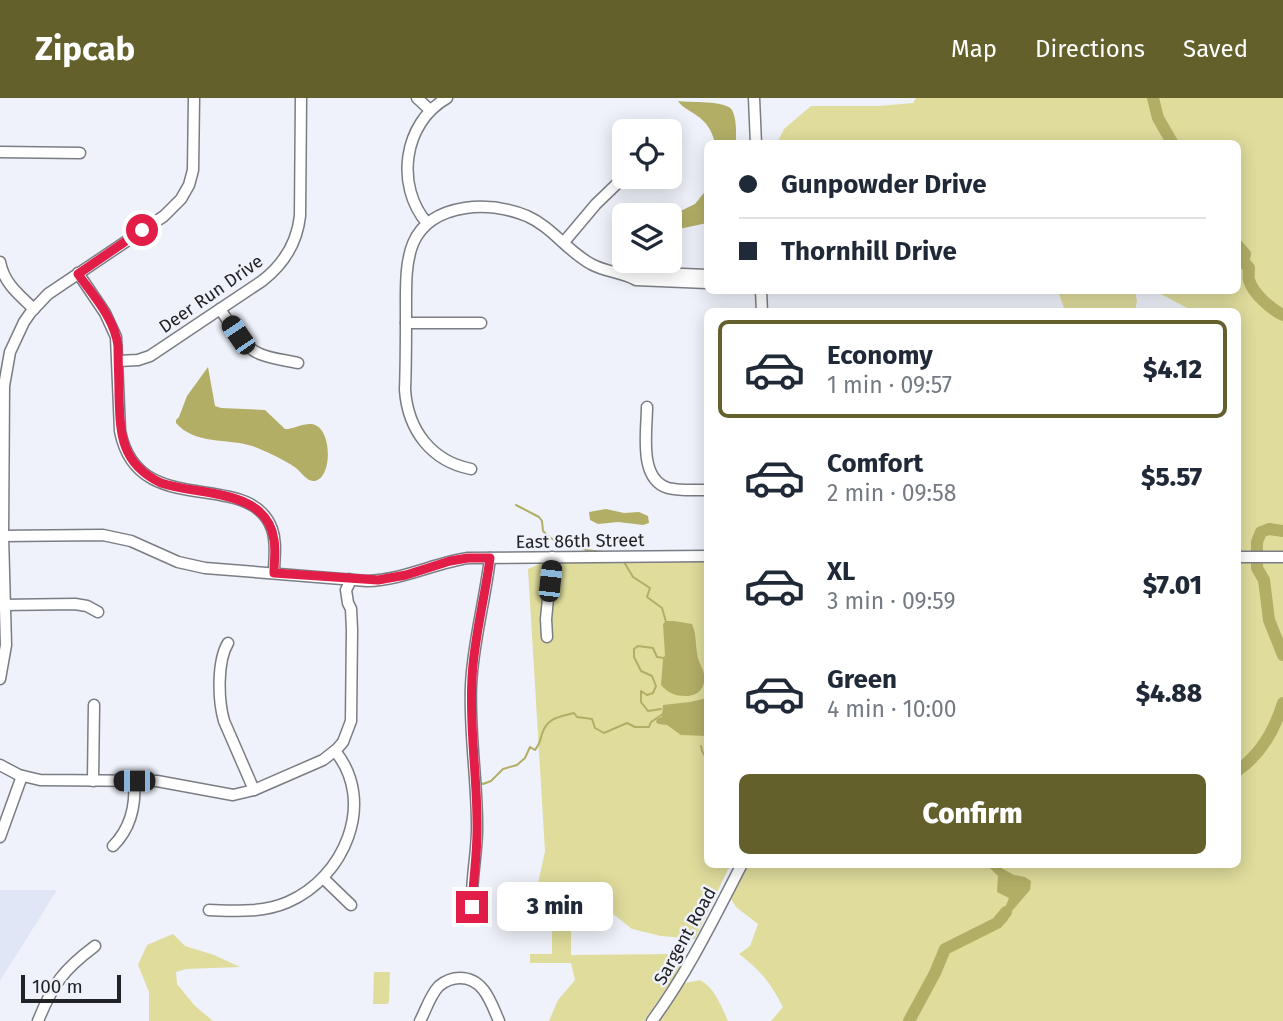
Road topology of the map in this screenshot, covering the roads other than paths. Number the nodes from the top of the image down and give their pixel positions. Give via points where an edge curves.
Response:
1 (194, 98) edge
2 (301, 98) edge
3 (417, 98) edge
4 (447, 98) edge
5 (754, 98) edge
6 (430, 110) junction
7 (755, 140) edge
8 (0, 152) edge
9 (80, 153) dead end
10 (612, 189) edge
11 (428, 223) junction
12 (564, 242) junction
13 (0, 262) edge
14 (78, 274) junction
15 (704, 275) edge
16 (629, 276) junction
17 (704, 283) edge
18 (34, 309) junction
19 (220, 309) junction
20 (406, 323) junction
21 (481, 323) dead end
22 (118, 361) junction
23 (298, 363) dead end
24 (647, 407) dead end
25 (471, 469) dead end
26 (704, 490) edge
27 (2, 536) edge
28 (704, 556) edge
29 (552, 557) junction
30 (1241, 557) edge
31 (1280, 557) edge
32 (490, 558) junction
33 (274, 573) junction
34 (349, 582) junction
35 (3, 605) edge
36 (98, 612) dead end
37 (547, 637) dead end
38 (228, 642) dead end
39 (0, 679) edge
40 (94, 705) dead end
41 (335, 751) junction
42 (0, 765) edge
43 (22, 776) junction
44 (93, 781) junction
45 (134, 781) junction
46 (254, 790) junction
47 (0, 837) edge
48 (113, 846) dead end
49 (740, 868) edge
50 (323, 878) junction
51 (351, 905) dead end
52 (209, 910) dead end
53 (474, 916) dead end
54 (94, 946) dead end
55 (38, 1021) edge
56 (420, 1021) edge
57 (499, 1021) edge
58 (652, 1021) edge

1 - 14 street via 193,170 181,199 164,216
2 - 19 street, Deer Run Drive via 300,210 294,240 274,271
3 - 6 street
4 - 6 street
5 - 7 street
6 - 11 street via 416,131 407,165 416,207
8 - 9 street
10 - 12 street
11 - 12 street via 474,206 508,209 532,218
11 - 20 street via 413,242 407,260
12 - 16 street via 593,265
13 - 18 street via 11,287
14 - 18 street
14 - 22 street via 114,328
15 - 16 street via 636,272
16 - 17 street
18 - 27 street via 17,334 5,380
19 - 22 street, Deer Run Drive via 150,356
19 - 23 street via 248,347
20 - 21 street
20 - 25 street via 405,390 411,418 440,457
22 - 33 street via 120,431 131,460 161,483 239,499 256,507 274,536
24 - 26 street via 647,460 654,478 670,488
27 - 33 street, East 86th Street via 113,536 178,562
27 - 35 street
28 - 29 street, East 86th Street
29 - 32 street, East 86th Street
29 - 37 street
30 - 31 street
32 - 34 street, East 86th Street via 450,561 390,579
32 - 53 street via 471,685 477,825
33 - 34 street, East 86th Street
34 - 41 street via 354,590 351,721
35 - 36 street via 75,604
35 - 39 street via 5,651
38 - 46 street via 221,666 221,710
40 - 44 street
41 - 46 street
41 - 50 street via 351,778 353,815 342,850
42 - 43 street
43 - 44 street via 53,782
43 - 47 street
44 - 45 street
45 - 46 street via 227,795
45 - 48 street via 131,819
49 - 58 street, Sargent Road via 690,964
50 - 51 street
50 - 52 street via 301,895 273,907
54 - 55 street via 61,975
56 - 57 street via 439,987 461,978 483,989

